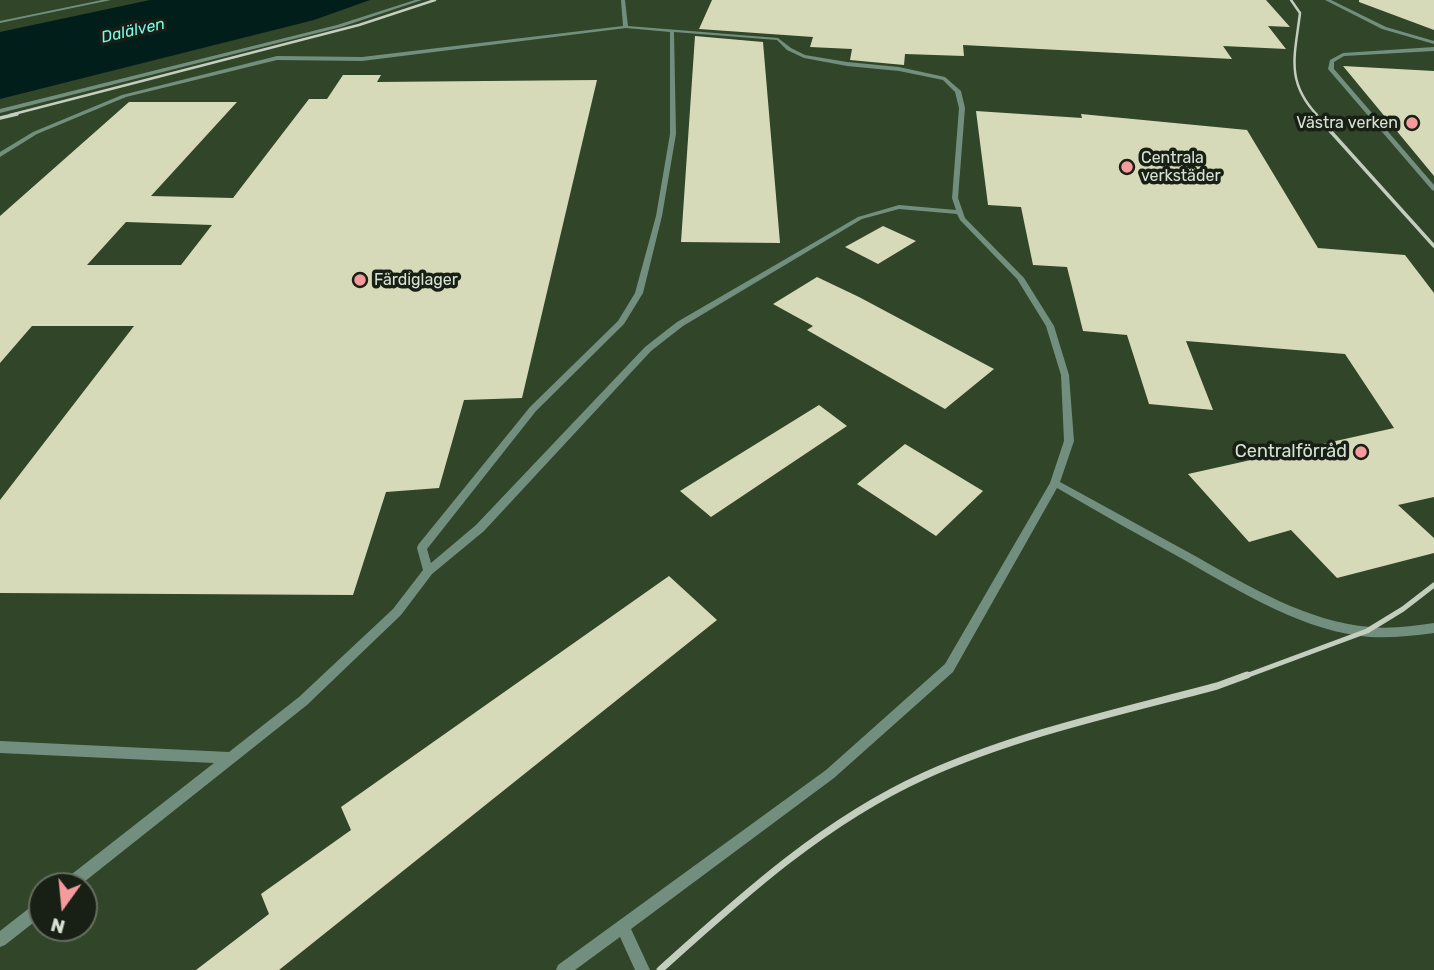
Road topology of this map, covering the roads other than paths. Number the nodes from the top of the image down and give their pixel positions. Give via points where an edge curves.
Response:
1 (108, 0) edge
2 (420, 0) edge
3 (623, 0) edge
4 (1327, 0) edge
5 (0, 22) edge
6 (626, 27) junction
7 (672, 31) junction
8 (1434, 43) edge
9 (1434, 49) edge
10 (0, 111) edge
11 (0, 155) edge
12 (1434, 189) edge
13 (960, 212) junction
14 (1055, 483) junction
15 (428, 571) junction
16 (1434, 628) edge
17 (0, 747) edge
18 (231, 758) junction
19 (86, 872) edge
20 (28, 918) edge
21 (622, 926) junction
22 (0, 940) edge
23 (563, 970) edge
24 (643, 970) edge

1 - 5 lane
2 - 10 lane via 339,26
3 - 6 lane
4 - 8 lane via 1384,28
6 - 7 lane
6 - 11 lane via 362,59 277,58 124,96 35,133
7 - 13 lane via 778,39 804,56 945,79 958,91 962,108 955,198
7 - 15 lane via 673,134 639,293 621,322 533,410 422,548
9 - 12 lane via 1343,55 1332,61 1331,69
13 - 14 lane via 1020,278 1050,326 1065,375 1069,441
13 - 15 lane via 899,207 860,218 680,324 648,349 480,528
14 - 16 lane via 1269,602 1318,621 1367,631
14 - 21 lane via 949,668 830,774
15 - 18 lane via 397,612 303,701
17 - 18 lane
18 - 19 lane
20 - 22 lane
21 - 23 lane
21 - 24 lane

